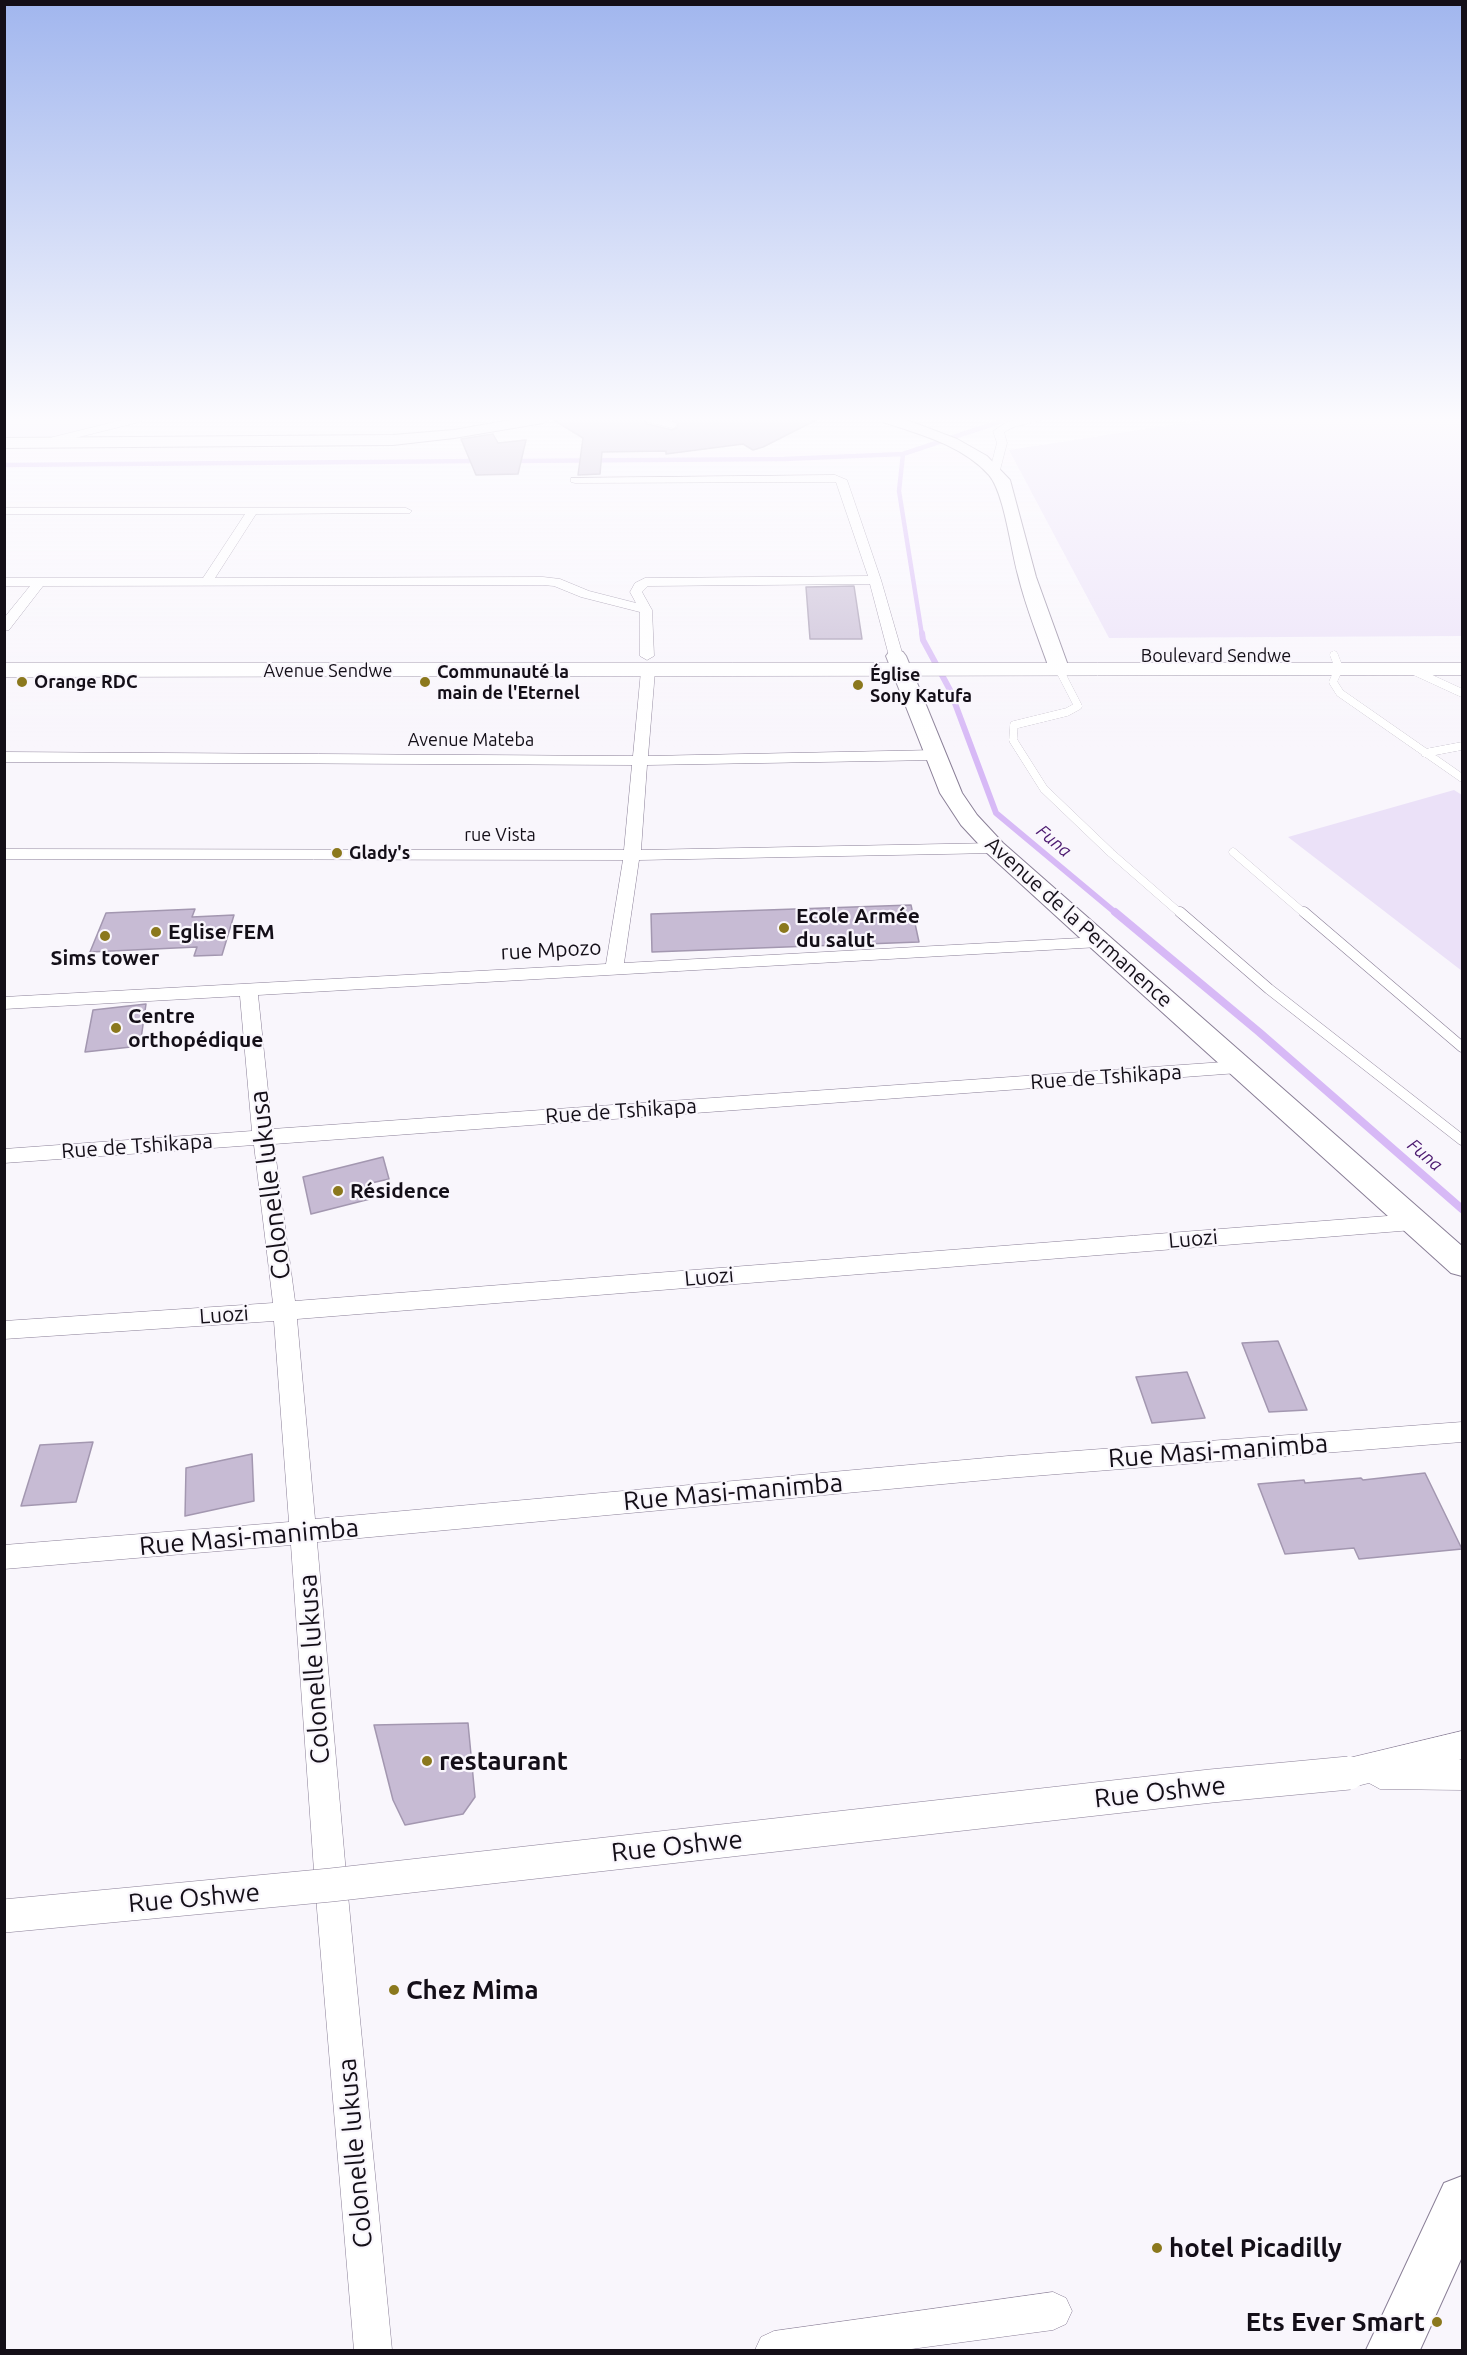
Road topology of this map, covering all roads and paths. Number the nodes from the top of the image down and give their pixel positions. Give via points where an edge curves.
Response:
1 (241, 529) edge
2 (858, 529) edge
3 (1015, 529) edge
4 (875, 580) junction
5 (207, 581) junction
6 (4, 582) edge
7 (39, 582) junction
8 (646, 610) junction
9 (4, 627) edge
10 (1462, 654) edge
11 (4, 657) edge
12 (1337, 662) junction
13 (647, 664) junction
14 (909, 664) junction
15 (972, 664) joint
16 (1058, 664) junction
17 (1411, 669) junction
18 (1462, 669) edge
19 (4, 670) edge
20 (1462, 693) edge
21 (1462, 746) edge
22 (1425, 753) junction
23 (936, 755) junction
24 (4, 757) edge
25 (639, 761) junction
26 (1462, 778) edge
27 (995, 848) junction
28 (1233, 852) dead end
29 (4, 854) edge
30 (632, 855) junction
31 (1099, 942) junction
32 (614, 969) junction
33 (248, 988) junction
34 (4, 1003) edge
35 (1462, 1047) edge
36 (1238, 1067) junction
37 (263, 1137) junction
38 (1462, 1140) edge
39 (4, 1156) edge
40 (1413, 1222) junction
41 (1462, 1264) edge
42 (285, 1311) junction
43 (4, 1330) edge
44 (1462, 1432) edge
45 (304, 1532) junction
46 (4, 1557) edge
47 (1462, 1745) edge
48 (1349, 1773) junction
49 (1462, 1775) edge
50 (331, 1885) junction
51 (4, 1916) edge
52 (1462, 2201) edge
53 (1053, 2311) dead end
54 (373, 2350) edge
55 (774, 2350) edge
56 (1394, 2350) edge

1 - 5 street
2 - 4 street, Avenue de la Permanence
3 - 16 main road via 1027,578
4 - 8 street via 645,582 636,592
4 - 14 street, Avenue de la Permanence
5 - 7 street
5 - 8 street via 543,581
6 - 7 street
7 - 9 street
8 - 13 street
10 - 12 highway, Boulevard Sendwe
11 - 13 highway, Avenue Sendwe
12 - 16 highway, Boulevard Sendwe
12 - 17 highway, Boulevard Sendwe
12 - 22 lane via 1333,681 1340,693
13 - 14 highway, Avenue Sendwe
13 - 19 highway, Avenue Sendwe
13 - 25 street
14 - 15 highway, Avenue Sendwe
14 - 23 main road, Avenue de la Permanence
15 - 16 highway, Boulevard Sendwe
16 - 38 lane via 1078,706 1014,725 1013,740 1044,789 1111,853 1269,989
17 - 18 highway, Boulevard Sendwe
17 - 20 lane
21 - 22 lane
22 - 26 lane
23 - 25 street, Avenue Mateba
23 - 27 main road, Avenue de la Permanence via 951,793
24 - 25 street, Avenue Mateba
25 - 30 street
27 - 30 street, rue Vista
27 - 31 main road, Avenue de la Permanence
28 - 35 lane
29 - 30 street, rue Vista
30 - 32 street
31 - 32 street, rue Mpozo
31 - 36 main road, Avenue de la Permanence
32 - 33 street, rue Mpozo
33 - 34 street, rue Mpozo
33 - 37 street, Colonelle lukusa
36 - 37 street, Rue de Tshikapa
36 - 40 main road, Avenue de la Permanence
37 - 39 street, Rue de Tshikapa
37 - 42 street, Colonelle lukusa
40 - 41 main road, Avenue de la Permanence
40 - 42 street, Luozi
42 - 43 street, Luozi
42 - 45 street, Colonelle lukusa
44 - 45 street, Rue Masi-manimba via 1008,1467
45 - 46 street, Rue Masi-manimba
45 - 50 street, Colonelle lukusa
47 - 48 street
48 - 49 street
48 - 50 street, Rue Oshwe, bridge
50 - 51 street, Rue Oshwe, bridge
50 - 54 street, Colonelle lukusa
52 - 56 main road
53 - 55 street

